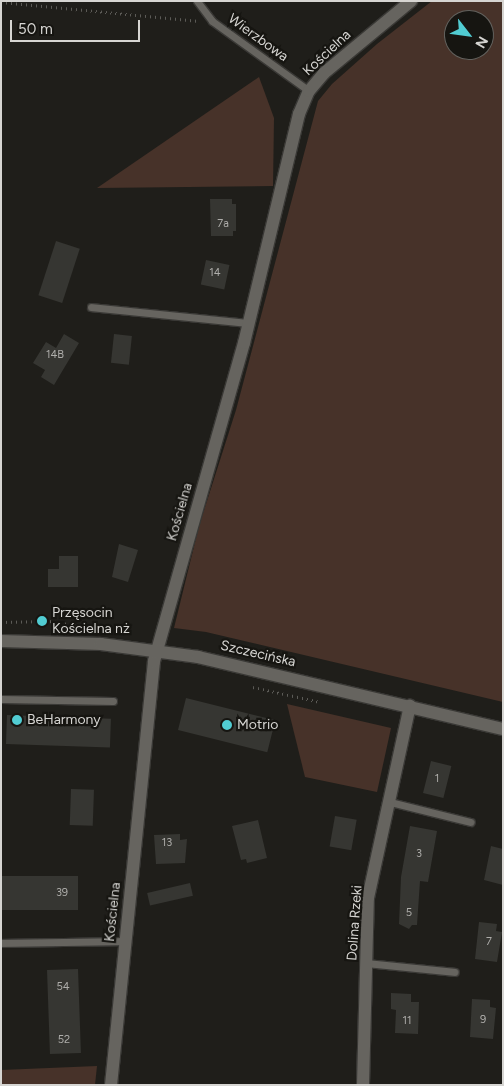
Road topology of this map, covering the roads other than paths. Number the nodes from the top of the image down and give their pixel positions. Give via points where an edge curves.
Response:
1 (197, 1) edge
2 (411, 1) edge
3 (309, 91) junction
4 (91, 307) dead end
5 (249, 323) junction
6 (1, 641) edge
7 (157, 650) junction
8 (1, 699) edge
9 (113, 701) dead end
10 (410, 706) junction
11 (503, 729) edge
12 (390, 802) junction
13 (471, 822) dead end
14 (125, 941) junction
15 (1, 943) edge
16 (366, 963) junction
17 (455, 972) dead end
18 (110, 1085) edge
19 (363, 1085) edge

1 - 3 lane, Wierzbowa via 212,21
2 - 3 street, Kościelna via 324,72
3 - 5 street, Kościelna via 299,114
4 - 5 lane
5 - 7 street, Kościelna
6 - 7 street, Szczecińska
7 - 10 street, Szczecińska via 240,665
7 - 14 street, Kościelna
8 - 9 lane
10 - 11 street, Szczecińska
10 - 12 street, Dolina Rzeki
12 - 13 lane
12 - 16 street, Dolina Rzeki via 368,898
14 - 15 lane
14 - 18 street, Kościelna
16 - 17 lane
16 - 19 street, Dolina Rzeki

